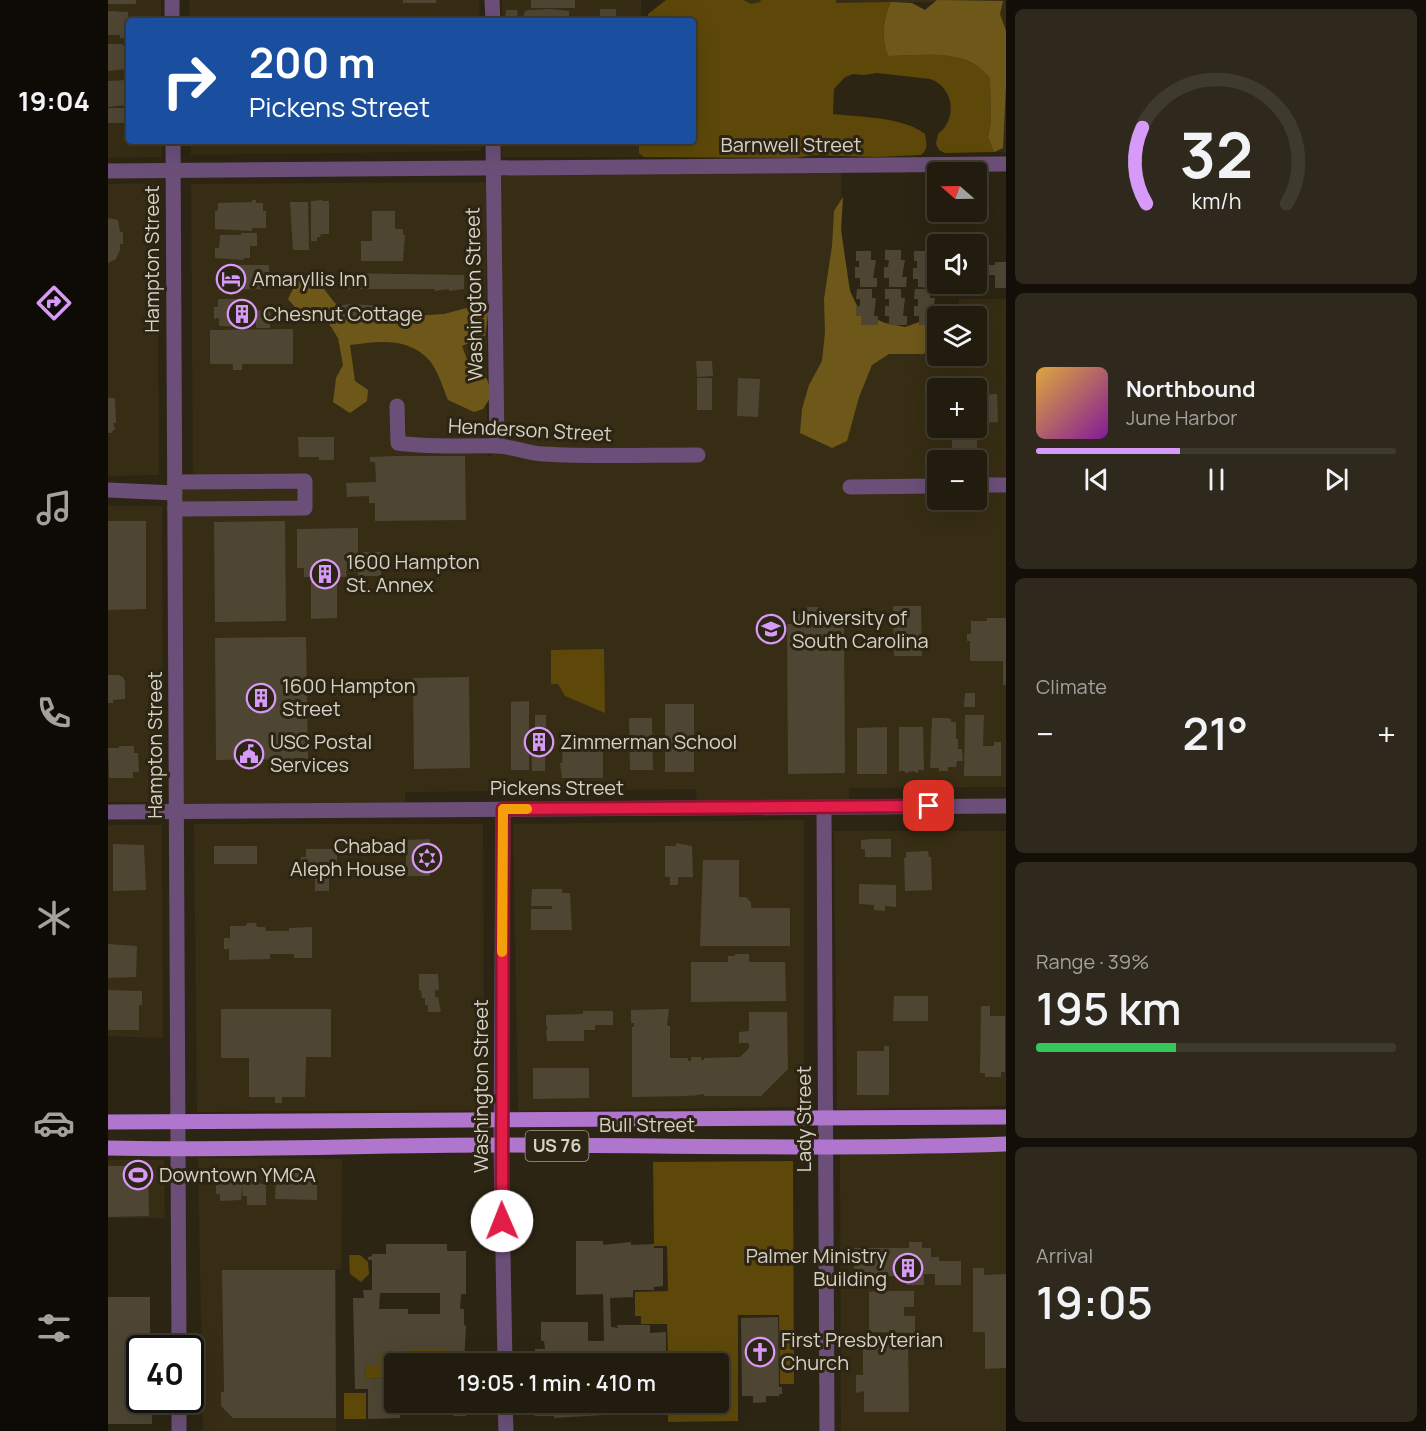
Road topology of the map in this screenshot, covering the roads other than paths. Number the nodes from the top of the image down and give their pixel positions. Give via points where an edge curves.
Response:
1 (172, 0) edge
2 (492, 0) edge
3 (172, 18) edge
4 (493, 18) edge
5 (173, 144) edge
6 (493, 144) edge
7 (1006, 164) edge
8 (493, 168) junction
9 (173, 170) junction
10 (108, 171) edge
11 (397, 406) dead end
12 (497, 446) junction
13 (698, 455) dead end
14 (987, 485) edge
15 (1006, 485) edge
16 (927, 486) edge
17 (850, 487) dead end
18 (108, 490) edge
19 (175, 495) junction
20 (1006, 806) edge
21 (824, 807) junction
22 (503, 809) junction
23 (108, 812) edge
24 (176, 812) junction
25 (825, 1117) junction
26 (1006, 1117) edge
27 (501, 1121) junction
28 (108, 1122) edge
29 (178, 1122) junction
30 (1006, 1144) edge
31 (501, 1145) junction
32 (108, 1148) edge
33 (825, 1148) junction
34 (178, 1149) junction
35 (179, 1335) edge
36 (505, 1353) edge
37 (179, 1413) edge
38 (506, 1413) edge
39 (179, 1431) edge
40 (506, 1431) edge
41 (827, 1431) edge

1 - 3 street
2 - 4 street
5 - 9 street, Hampton Street
6 - 8 street, Washington Street
7 - 8 street, Barnwell Street
8 - 9 street, Barnwell Street
8 - 12 street, Washington Street
9 - 10 street, Barnwell Street
9 - 19 street, Hampton Street
11 - 12 street, Henderson Street via 398,443
12 - 13 street, Henderson Street via 530,454
14 - 15 street
16 - 17 street
18 - 19 street
19 - 19 street via 305,508 305,482
19 - 24 street, Hampton Street
20 - 21 street, Pickens Street
21 - 22 street, Pickens Street
21 - 25 street, Lady Street
22 - 24 street, Pickens Street
22 - 27 street, Washington Street
23 - 24 street, Pickens Street
24 - 29 street, Hampton Street
25 - 26 main road, Bull Street / US 76
25 - 27 main road, Bull Street / US 76
25 - 33 street, Lady Street
27 - 29 main road, Bull Street / US 76
27 - 31 street, Washington Street
28 - 29 main road, Bull Street / US 76
29 - 34 street, Hampton Street
30 - 33 main road, Bull Street / US 76
31 - 33 main road, Bull Street / US 76
31 - 34 main road, Bull Street / US 76
31 - 36 street, Washington Street
32 - 34 main road, Bull Street / US 76
33 - 41 street, Lady Street
34 - 35 street, Hampton Street
37 - 39 street
38 - 40 street

